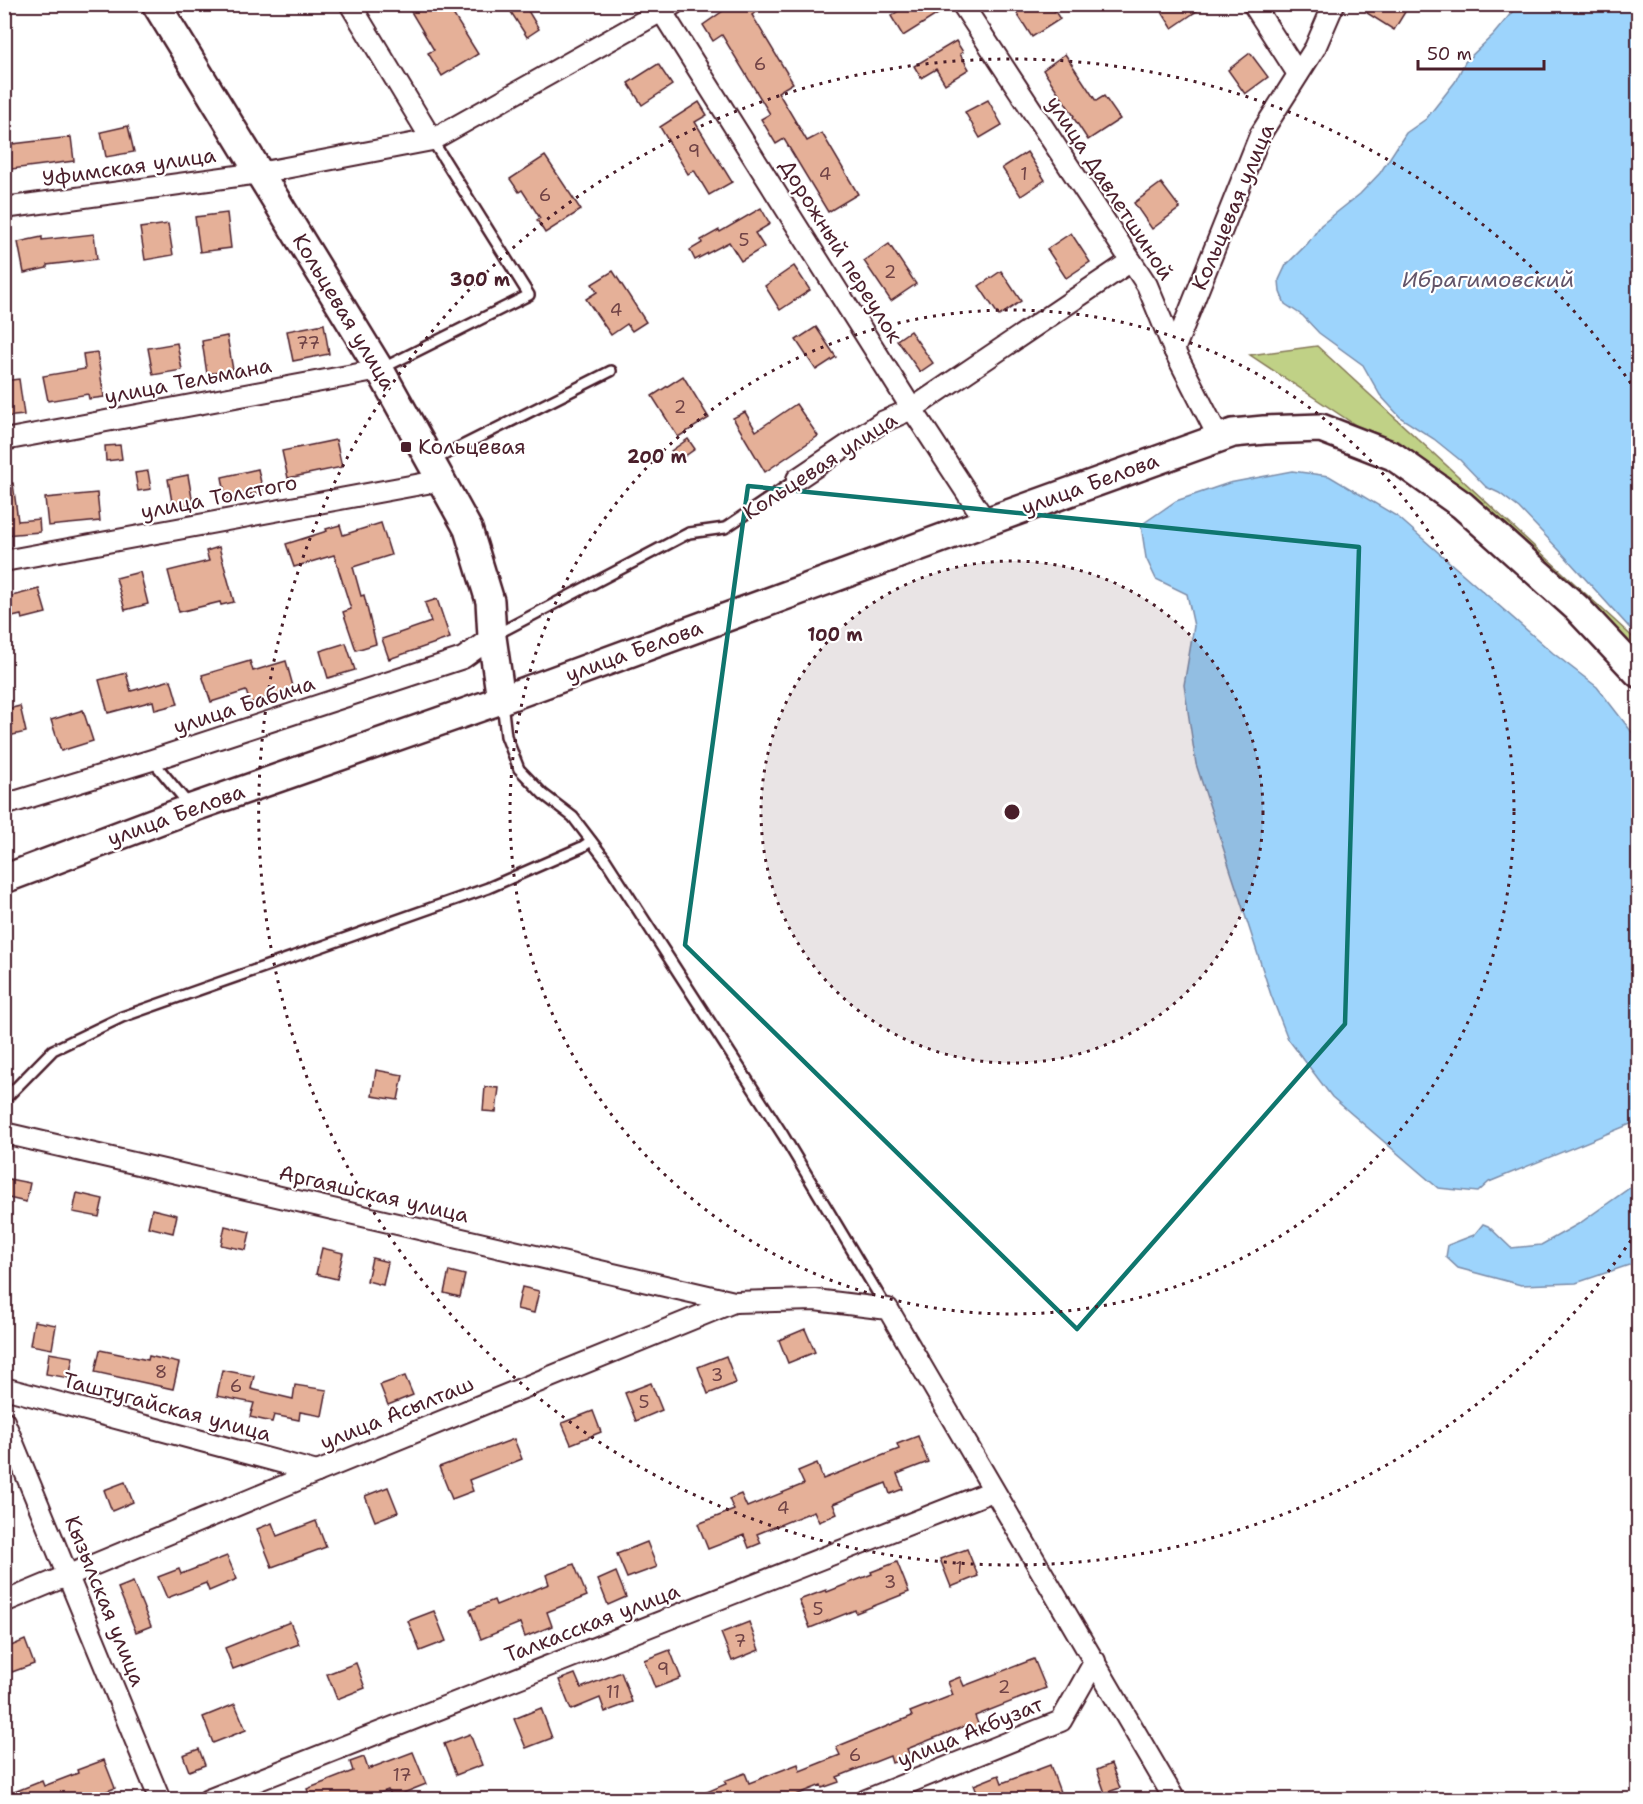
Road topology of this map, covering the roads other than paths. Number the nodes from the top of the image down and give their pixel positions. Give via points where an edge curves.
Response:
1 (156, 4) edge
2 (350, 4) edge
3 (962, 4) edge
4 (1253, 4) edge
5 (1334, 4) edge
6 (664, 7) edge
7 (1298, 74) junction
8 (432, 141) junction
9 (259, 173) junction
10 (4, 208) edge
11 (1131, 261) junction
12 (1174, 350) junction
13 (380, 370) junction
14 (611, 371) dead end
15 (912, 409) junction
16 (1219, 438) junction
17 (4, 440) edge
18 (437, 470) junction
19 (797, 479) joint
20 (986, 522) junction
21 (4, 561) edge
22 (492, 637) junction
23 (1638, 673) edge
24 (501, 700) junction
25 (152, 760) junction
26 (4, 806) edge
27 (192, 808) junction
28 (591, 841) junction
29 (4, 879) edge
30 (4, 1100) edge
31 (4, 1133) edge
32 (734, 1302) junction
33 (888, 1309) junction
34 (4, 1388) edge
35 (4, 1421) edge
36 (316, 1472) junction
37 (993, 1491) junction
38 (69, 1576) junction
39 (4, 1602) edge
40 (1095, 1661) junction
41 (160, 1800) edge
42 (208, 1800) edge
43 (866, 1800) edge
44 (1175, 1800) edge

1 - 9 main road, Кольцевая улица
2 - 8 street
3 - 11 street, улица Давлетшиной
4 - 7 street
5 - 7 street, Кольцевая улица via 1315,48
6 - 8 street, Уфимская улица
6 - 15 street, Дорожный переулок
7 - 12 street, Кольцевая улица via 1260,135
8 - 9 street, Уфимская улица
8 - 13 lane via 529,296
9 - 10 street, Уфимская улица
9 - 13 main road, Кольцевая улица
11 - 12 street, улица Давлетшиной via 1147,285
11 - 15 street, Кольцевая улица
12 - 16 street, улица Давлетшиной
13 - 17 street, улица Тельмана
13 - 18 main road, Кольцевая улица
14 - 18 lane
15 - 19 street, Кольцевая улица via 882,422
15 - 20 street, Дорожный переулок
16 - 20 main road, улица Белова
16 - 23 main road, улица Белова via 1233,433 1321,428 1394,456 1462,505 1577,608
18 - 21 street, улица Толстого
18 - 22 main road, Кольцевая улица via 468,529 490,601
19 - 22 lane, Кольцевая улица via 725,528 689,533
20 - 24 main road, улица Белова
22 - 24 main road, Кольцевая улица
22 - 25 street, улица Бабича via 463,658
24 - 27 main road, улица Белова
24 - 28 lane via 506,736 519,769 573,817
25 - 26 street, улица Бабича
25 - 27 lane
27 - 29 main road, улица Белова
28 - 30 lane via 488,888 122,1017 53,1050
28 - 33 lane via 783,1135
31 - 32 street, Аргаяшская улица
32 - 33 street, улица Асылташ via 815,1300
32 - 36 street, улица Асылташ
33 - 37 street
34 - 36 street, Таштугайская улица
35 - 38 street, Кызылская улица
36 - 38 street, улица Асылташ
37 - 40 street
37 - 42 street, Талкасская улица
38 - 39 street, улица Асылташ
38 - 41 street, Кызылская улица
40 - 43 street, улица Акбузат via 1061,1721
40 - 44 street

